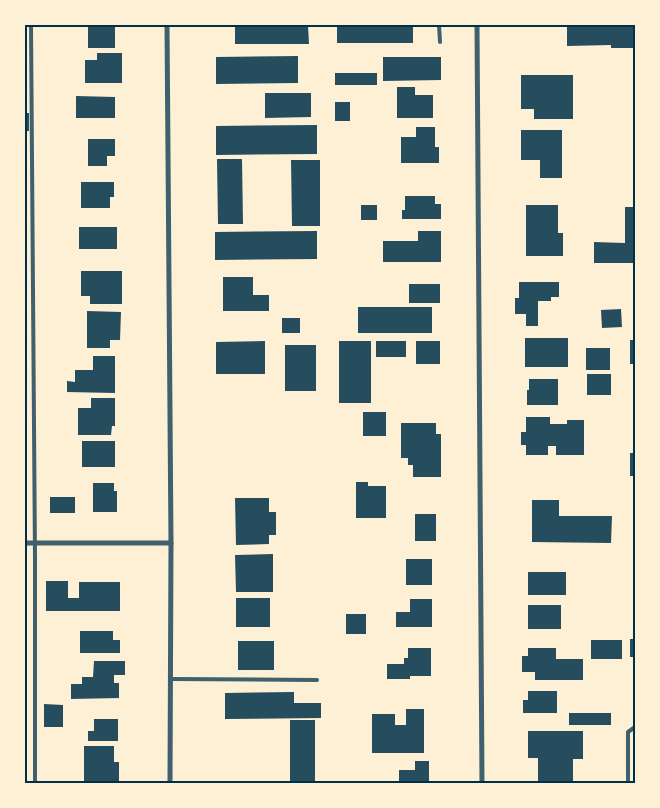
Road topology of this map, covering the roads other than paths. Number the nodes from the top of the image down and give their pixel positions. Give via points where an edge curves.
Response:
1 (31, 25) edge
2 (167, 25) edge
3 (440, 25) edge
4 (477, 25) edge
5 (440, 42) dead end
6 (25, 542) edge
7 (35, 542) junction
8 (171, 542) junction
9 (170, 679) junction
10 (317, 680) dead end
11 (635, 727) edge
12 (35, 783) edge
13 (170, 783) edge
14 (482, 783) edge
15 (628, 783) edge

1 - 7 lane
2 - 8 street
3 - 5 lane
4 - 14 street
6 - 7 street
7 - 8 street
7 - 12 lane
8 - 9 street
9 - 10 lane
9 - 13 street
11 - 15 lane via 628,732

